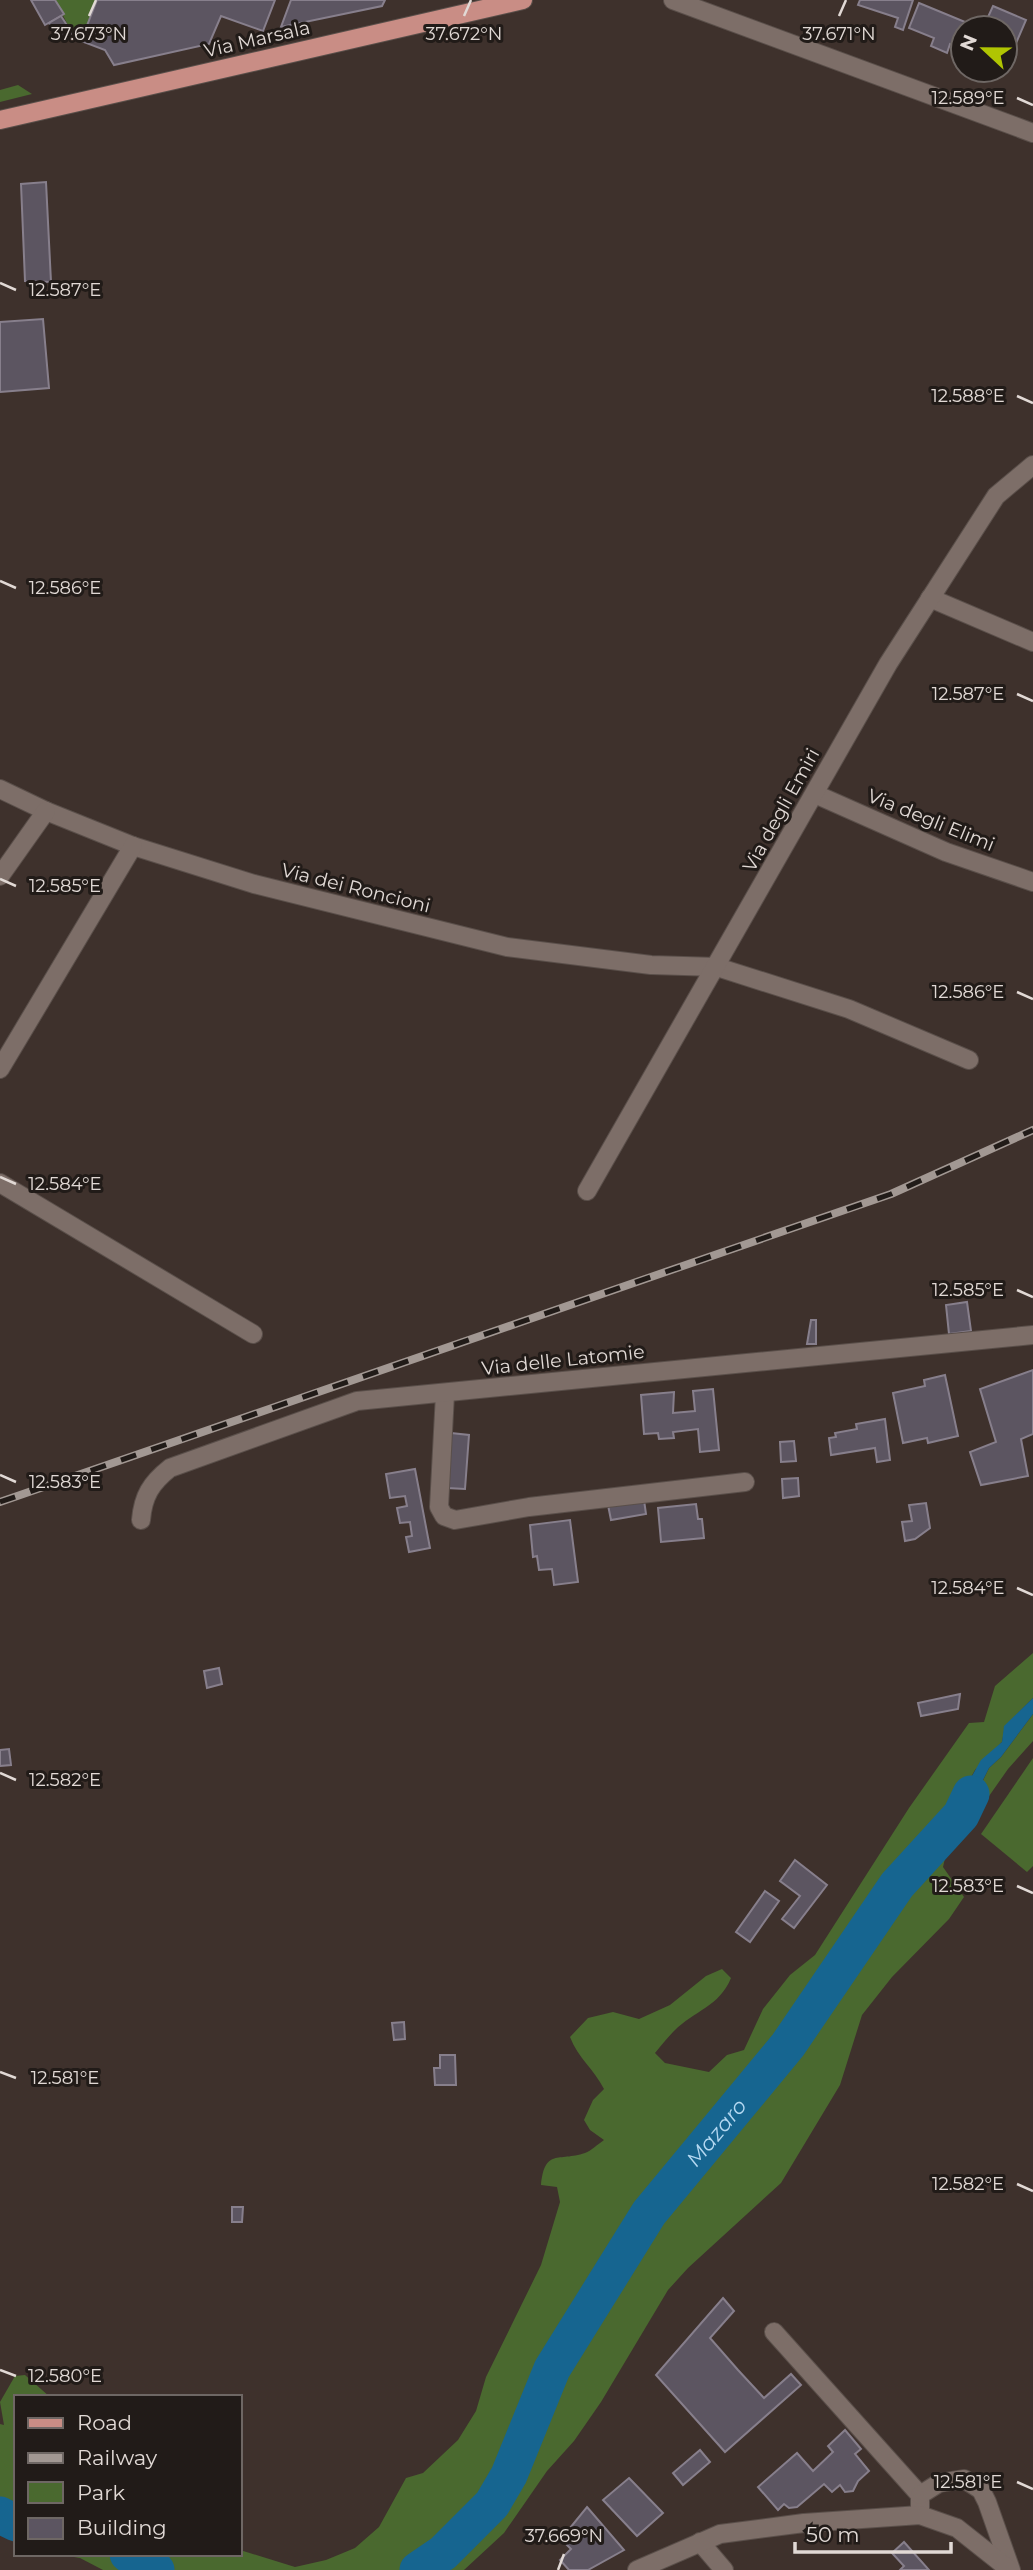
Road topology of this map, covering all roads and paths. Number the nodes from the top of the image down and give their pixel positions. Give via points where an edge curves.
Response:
1 (523, 0) edge
2 (673, 0) edge
3 (0, 120) edge
4 (1033, 132) edge
5 (1033, 465) edge
6 (930, 598) junction
7 (1033, 642) edge
8 (0, 789) edge
9 (815, 794) junction
10 (46, 811) junction
11 (134, 846) junction
12 (0, 876) edge
13 (1033, 882) edge
14 (717, 967) junction
15 (969, 1060) dead end
16 (0, 1069) edge
17 (0, 1183) edge
18 (587, 1191) dead end
19 (253, 1334) dead end
20 (1033, 1335) edge
21 (445, 1394) junction
22 (745, 1482) dead end
23 (141, 1520) dead end
24 (774, 2332) dead end
25 (920, 2495) junction
26 (920, 2515) junction
27 (700, 2542) junction
28 (637, 2570) edge
29 (724, 2570) edge
30 (1011, 2570) edge

1 - 3 main road, Via Marsala
2 - 4 street
5 - 6 street, Via degli Emiri via 996,496
6 - 7 street
6 - 9 street, Via degli Emiri
8 - 10 street, Via dei Roncioni
9 - 13 street, Via degli Elimi via 946,852
9 - 14 street, Via degli Emiri
10 - 11 street, Via dei Roncioni
10 - 12 street
11 - 14 street, Via dei Roncioni via 254,884 507,947 651,965
11 - 16 street
14 - 15 street, Via dei Roncioni via 849,1009
14 - 18 street, Via degli Emiri
17 - 19 street
20 - 21 street, Via delle Latomie
21 - 22 street via 439,1507 443,1516 455,1520
21 - 23 street, Via delle Latomie via 357,1402 170,1468 155,1480 143,1500
24 - 25 street
25 - 26 street
25 - 30 street via 939,2483 964,2479 981,2490
26 - 27 street via 792,2525 720,2534
26 - 30 street via 957,2528
27 - 28 street
27 - 29 street

